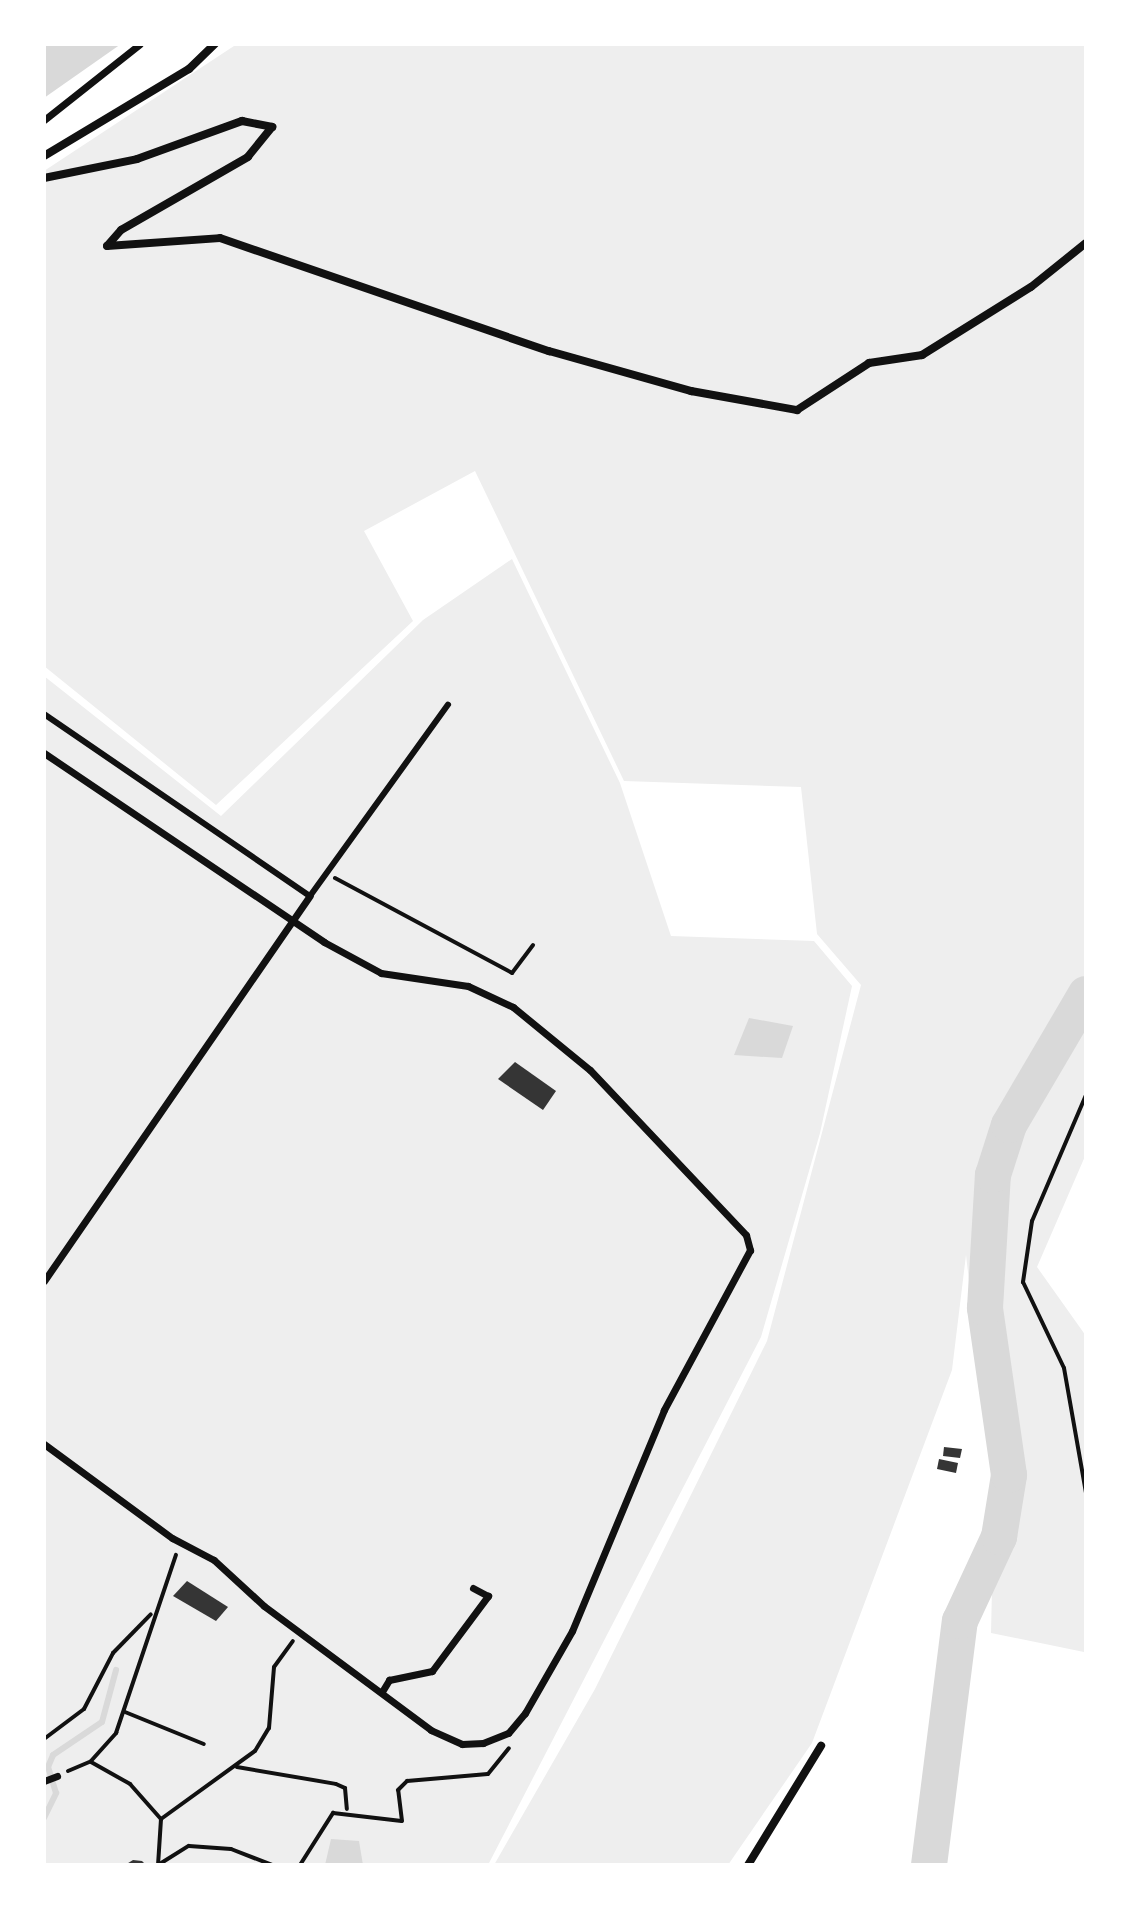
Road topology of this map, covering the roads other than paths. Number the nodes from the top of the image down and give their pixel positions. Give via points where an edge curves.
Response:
1 (140, 44) edge
2 (215, 44) edge
3 (44, 120) edge
4 (44, 156) edge
5 (44, 178) edge
6 (1086, 243) edge
7 (448, 705) dead end
8 (44, 714) edge
9 (44, 753) edge
10 (310, 896) junction
11 (292, 920) junction
12 (44, 1281) edge
13 (44, 1444) edge
14 (473, 1588) dead end
15 (383, 1690) junction
16 (821, 1746) dead end
17 (57, 1776) road end
18 (44, 1781) edge
19 (748, 1865) edge

1 - 3 street
2 - 4 street via 189,69
5 - 6 street via 137,159 242,121 272,127 248,157 121,230 107,246 220,238 549,351 691,391 797,410 869,363 922,355 1031,287
7 - 10 lane
8 - 10 lane
9 - 11 street
10 - 11 street
11 - 12 street
11 - 15 street via 381,973 468,986 513,1007 590,1070 746,1235 750,1250 664,1410 572,1631 508,1733 462,1744 431,1730
13 - 15 street via 214,1560 299,1633
14 - 15 street via 488,1596 432,1671 389,1680
16 - 19 street
17 - 18 street

